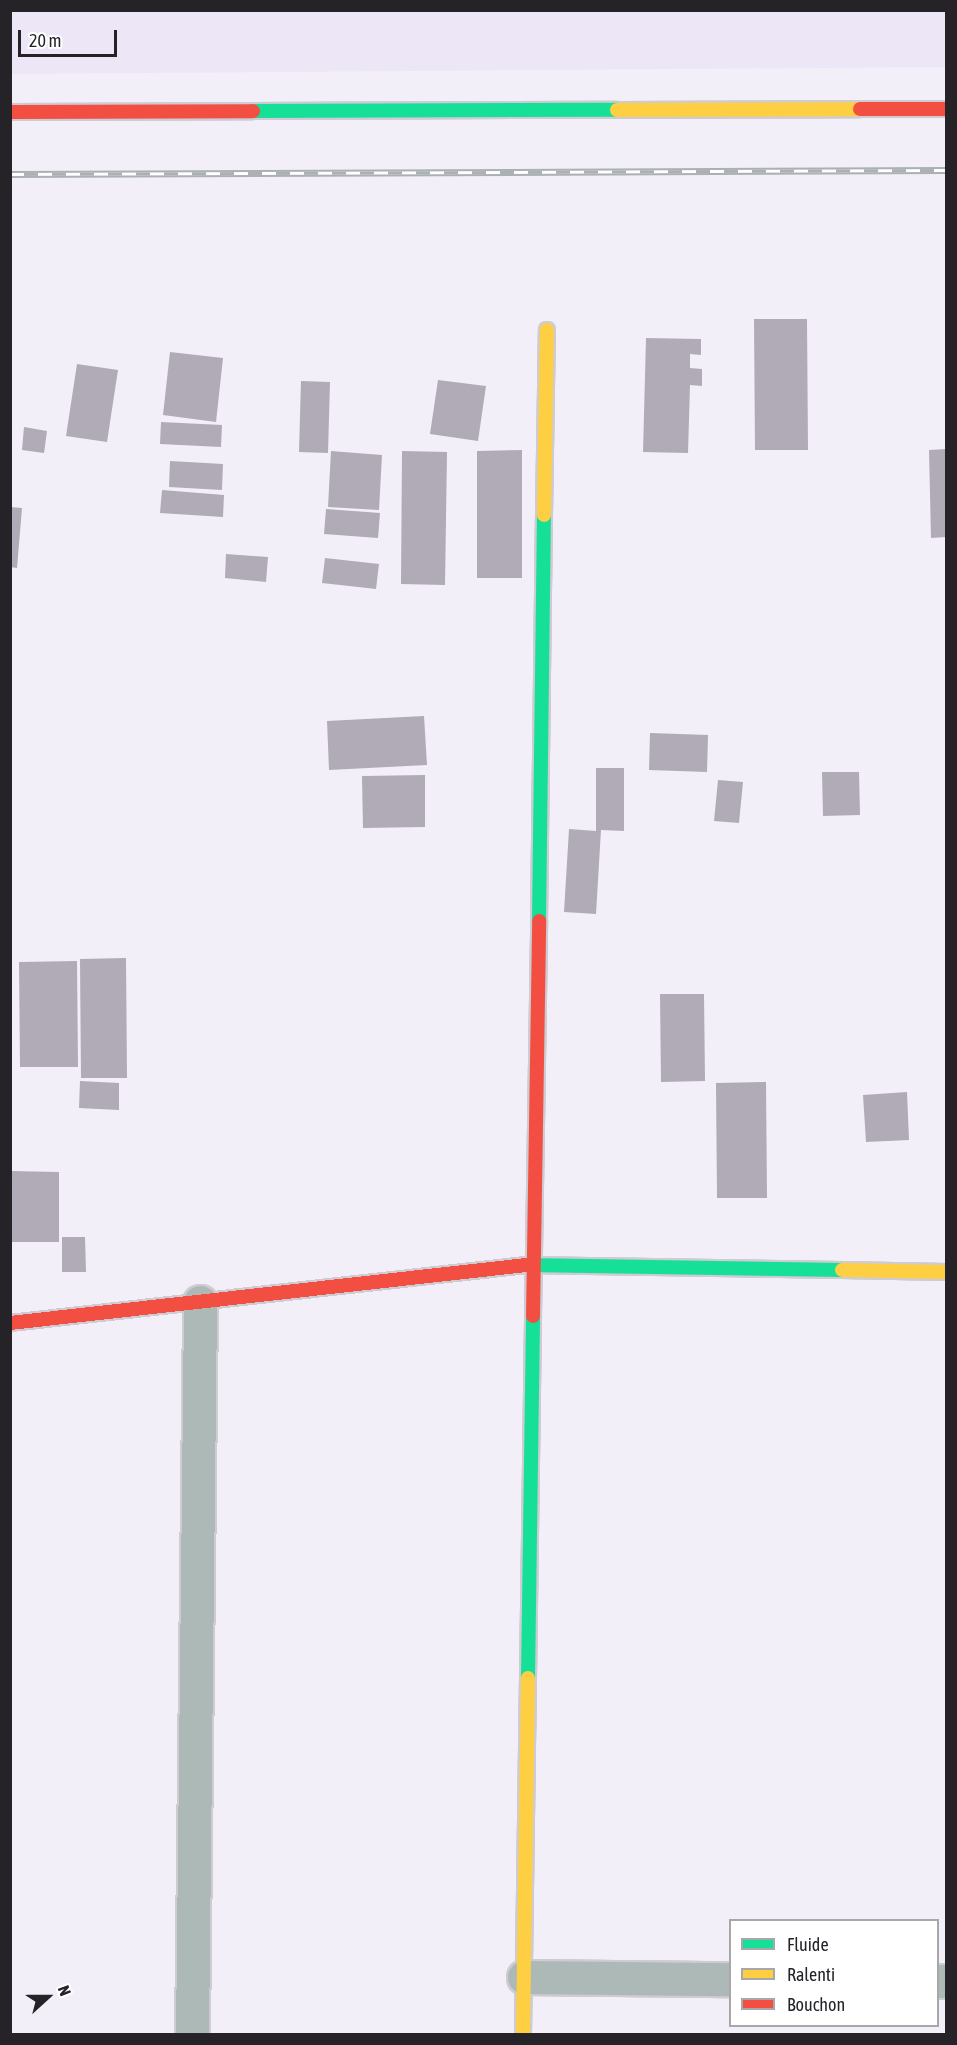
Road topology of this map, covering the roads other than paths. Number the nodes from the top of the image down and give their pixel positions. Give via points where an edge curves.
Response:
1 (946, 109) edge
2 (10, 112) edge
3 (547, 330) dead end
4 (534, 1264) junction
5 (946, 1272) edge
6 (200, 1302) junction
7 (10, 1323) edge
8 (524, 1977) junction
9 (729, 1979) edge
10 (192, 2034) edge
11 (524, 2034) edge

1 - 2 street
3 - 4 street
4 - 5 street
4 - 6 street
4 - 8 street
6 - 7 street
6 - 10 street
8 - 9 street
8 - 11 street

